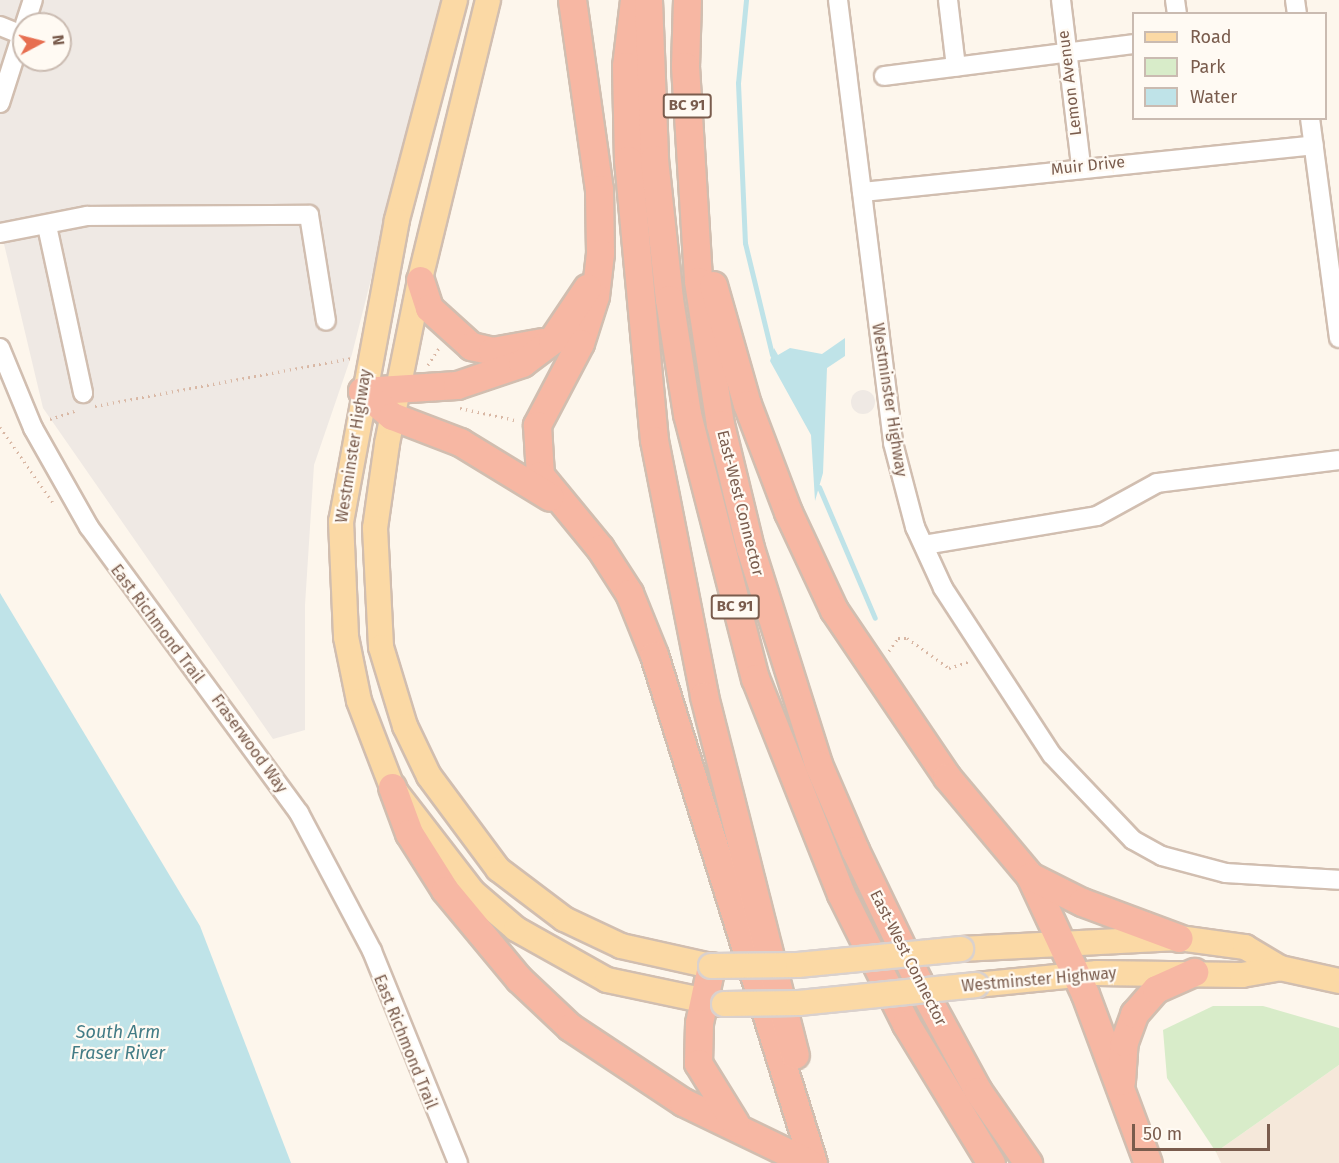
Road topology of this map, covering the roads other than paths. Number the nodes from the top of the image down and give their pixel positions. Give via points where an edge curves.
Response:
1 (455, 0) edge
2 (488, 0) edge
3 (572, 0) edge
4 (634, 0) edge
5 (648, 0) edge
6 (687, 0) edge
7 (838, 0) edge
8 (948, 0) edge
9 (1060, 0) edge
10 (1132, 44) edge
11 (1067, 53) junction
12 (12, 66) edge
13 (956, 67) junction
14 (884, 76) dead end
15 (0, 103) edge
16 (1310, 120) edge
17 (1314, 145) junction
18 (1081, 166) junction
19 (862, 192) junction
20 (691, 212) junction
21 (47, 226) junction
22 (0, 233) edge
23 (600, 254) junction
24 (420, 280) junction
25 (326, 321) dead end
26 (1339, 338) edge
27 (552, 340) junction
28 (0, 348) edge
29 (398, 387) junction
30 (362, 391) junction
31 (83, 393) dead end
32 (392, 416) junction
33 (1339, 460) edge
34 (556, 501) junction
35 (924, 545) junction
36 (392, 787) junction
37 (1030, 876) junction
38 (1339, 880) edge
39 (1179, 938) junction
40 (1060, 942) junction
41 (711, 966) junction
42 (1280, 968) junction
43 (1194, 972) junction
44 (1075, 975) junction
45 (1339, 981) edge
46 (714, 1003) junction
47 (1120, 1088) junction
48 (736, 1124) junction
49 (458, 1163) edge
50 (811, 1163) edge
51 (829, 1163) edge
52 (991, 1163) edge
53 (1028, 1163) edge
54 (1149, 1163) edge

1 - 30 main road, Westminster Highway via 420,116
2 - 24 main road, Westminster Highway
3 - 23 highway via 599,189
4 - 51 highway via 626,66 628,160 654,440 741,850
5 - 52 highway, East-West Connector / BC 91 via 654,159 676,345 716,538 755,678 841,894 906,1024
6 - 20 highway, East-West Connector / BC 91
7 - 19 street, Westminster Highway
8 - 13 street
9 - 11 street, Lemon Avenue
10 - 11 street
11 - 13 street
11 - 18 street, Lemon Avenue
12 - 15 street
13 - 14 street
16 - 17 street
17 - 18 street, Muir Drive
17 - 26 street
18 - 19 street, Muir Drive
19 - 35 street, Westminster Highway via 893,443 903,490
20 - 37 highway via 747,404 788,512 834,610 947,777
20 - 53 highway, East-West Connector / BC 91 via 720,424 750,548 818,764 918,981 978,1091
21 - 22 street
21 - 25 street via 87,216 309,215
21 - 31 street
23 - 27 highway via 585,294
23 - 34 highway via 595,297 580,343 537,425 540,475
24 - 27 highway via 429,308 471,346 492,351
24 - 29 main road, Westminster Highway
27 - 29 highway via 522,363 486,378
28 - 49 street, Fraserwood Way via 33,428 89,527 299,813 372,951
29 - 30 highway
29 - 32 main road, Westminster Highway
30 - 32 highway
30 - 36 main road, Westminster Highway via 340,521 340,578 359,701
32 - 34 highway via 498,462
32 - 41 main road, Westminster Highway via 375,528 375,604 391,684 429,776 498,869 564,920 621,946
33 - 35 street via 1157,483 1097,516
34 - 50 highway via 606,557 629,593 654,655
35 - 38 street, Westminster Highway via 978,649 1052,755 1133,840 1162,856 1226,873
36 - 46 main road, Westminster Highway via 473,892 516,929 607,980
36 - 48 highway via 409,833 445,890 519,979 570,1027 636,1074 683,1102
37 - 39 highway via 1082,902
37 - 40 highway
39 - 40 main road, Westminster Highway
39 - 42 main road, Westminster Highway via 1245,946
40 - 41 main road, Westminster Highway, bridge via 798,965
40 - 44 highway
41 - 46 highway
42 - 43 main road, Westminster Highway via 1242,975
42 - 45 main road, Westminster Highway
43 - 44 main road, Westminster Highway
43 - 47 highway via 1156,989 1134,1014 1124,1042
44 - 46 main road, Westminster Highway, bridge via 799,1003
44 - 47 highway
46 - 48 highway via 698,1063
47 - 54 highway
48 - 50 highway

